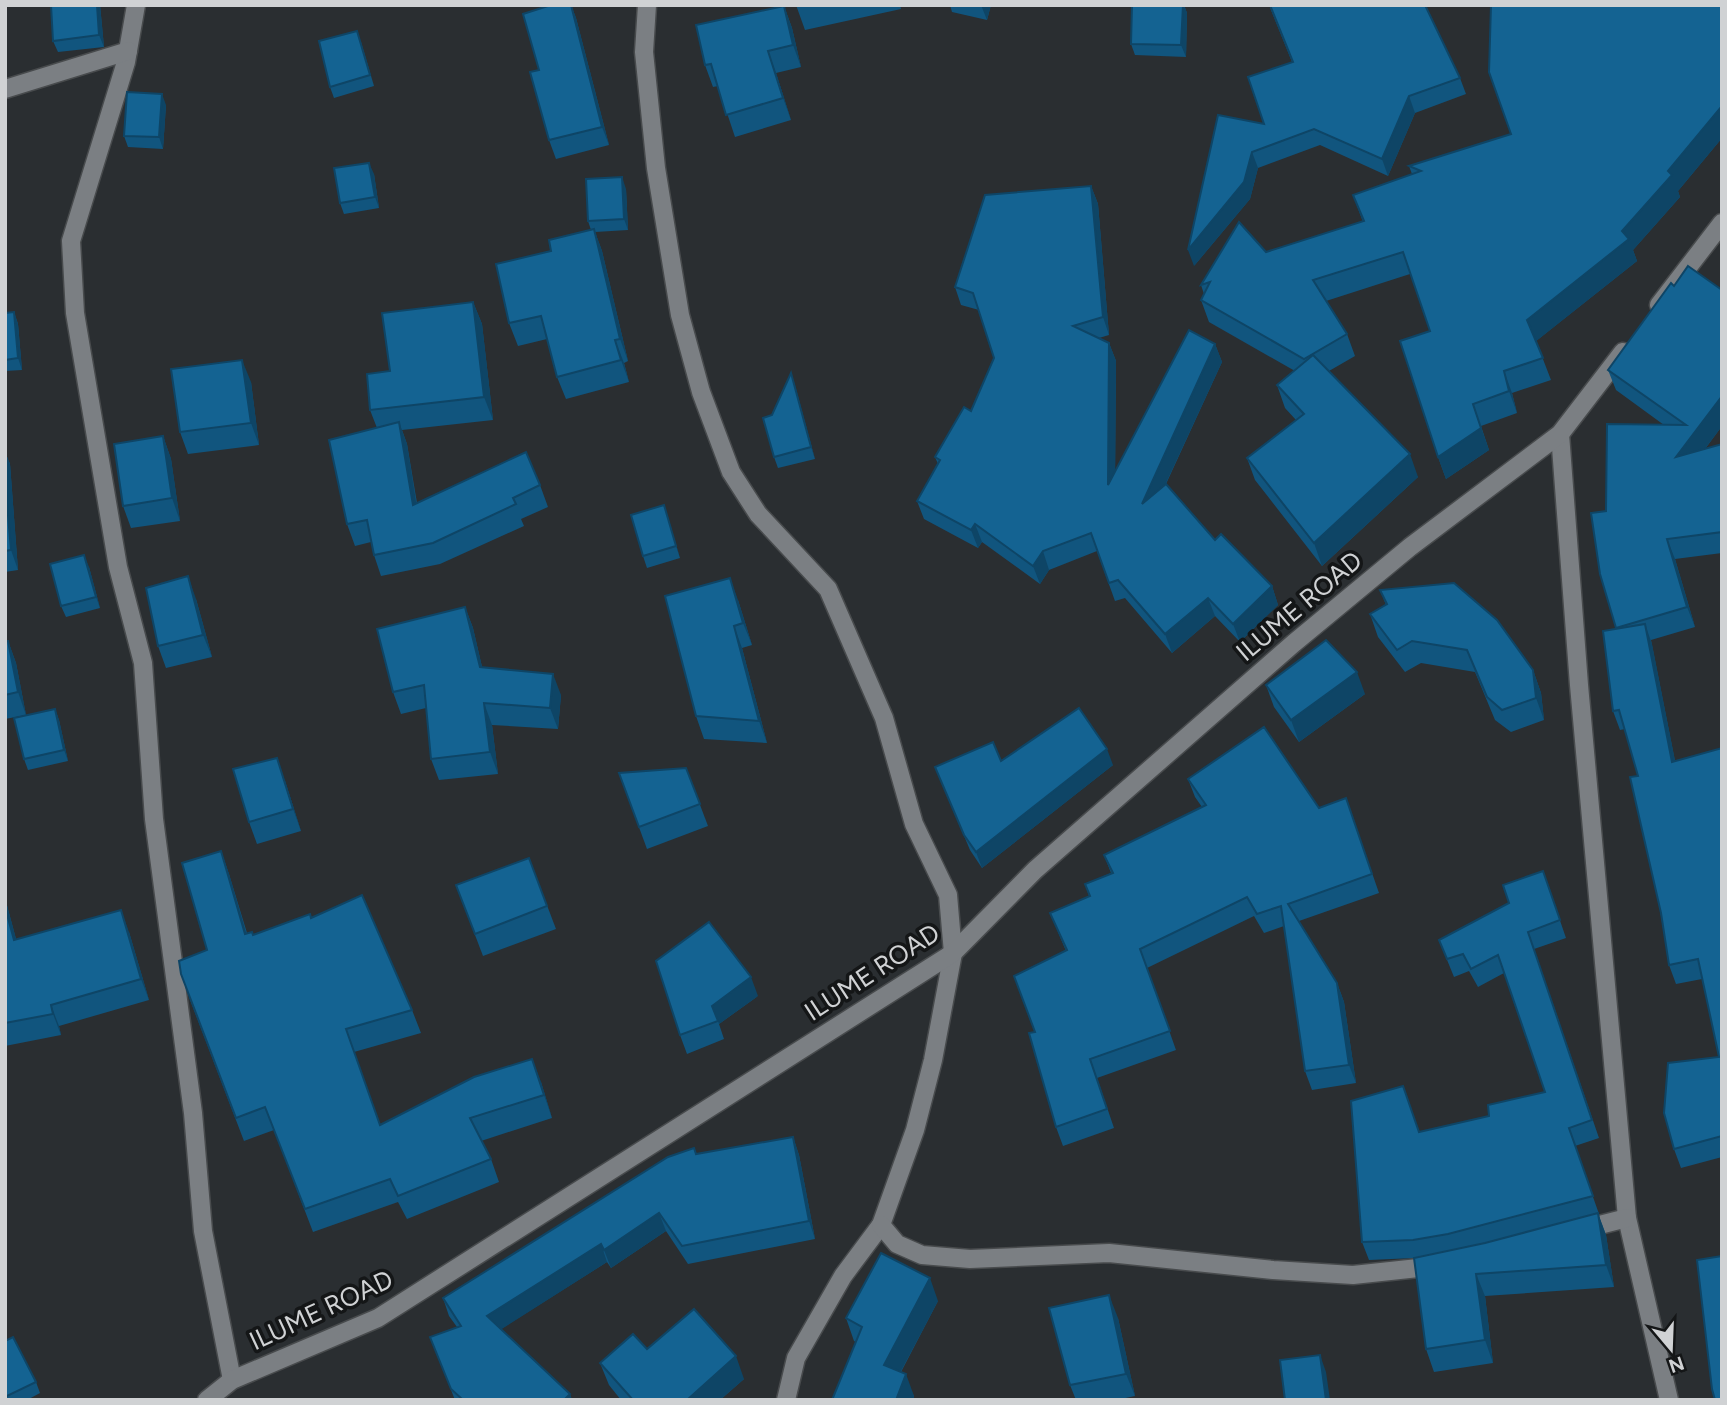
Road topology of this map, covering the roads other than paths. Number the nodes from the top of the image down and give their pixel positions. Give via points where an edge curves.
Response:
1 (136, 5) edge
2 (647, 5) edge
3 (128, 51) junction
4 (5, 89) edge
5 (1722, 223) edge
6 (1560, 434) junction
7 (953, 953) junction
8 (1627, 1218) junction
9 (881, 1226) junction
10 (1564, 1234) edge
11 (1450, 1265) edge
12 (232, 1380) junction
13 (207, 1400) edge
14 (786, 1400) edge
15 (1669, 1400) edge

1 - 3 street
2 - 7 street via 644,52 656,168 680,315 701,392 732,472 758,514 828,589 884,718 914,824 948,895
3 - 4 street
3 - 12 street via 72,242 75,313 118,568 143,663 153,819 191,1100 203,1231
5 - 6 street, ILUME ROAD
6 - 7 street, ILUME ROAD via 1410,547 1294,643 1035,870
6 - 8 street
7 - 9 street via 918,1119
7 - 12 street, ILUME ROAD via 377,1318
8 - 10 street
8 - 15 street
9 - 11 street via 897,1244 922,1255 970,1259 1109,1253 1353,1275
9 - 14 street via 843,1276 796,1358
12 - 13 street, ILUME ROAD

